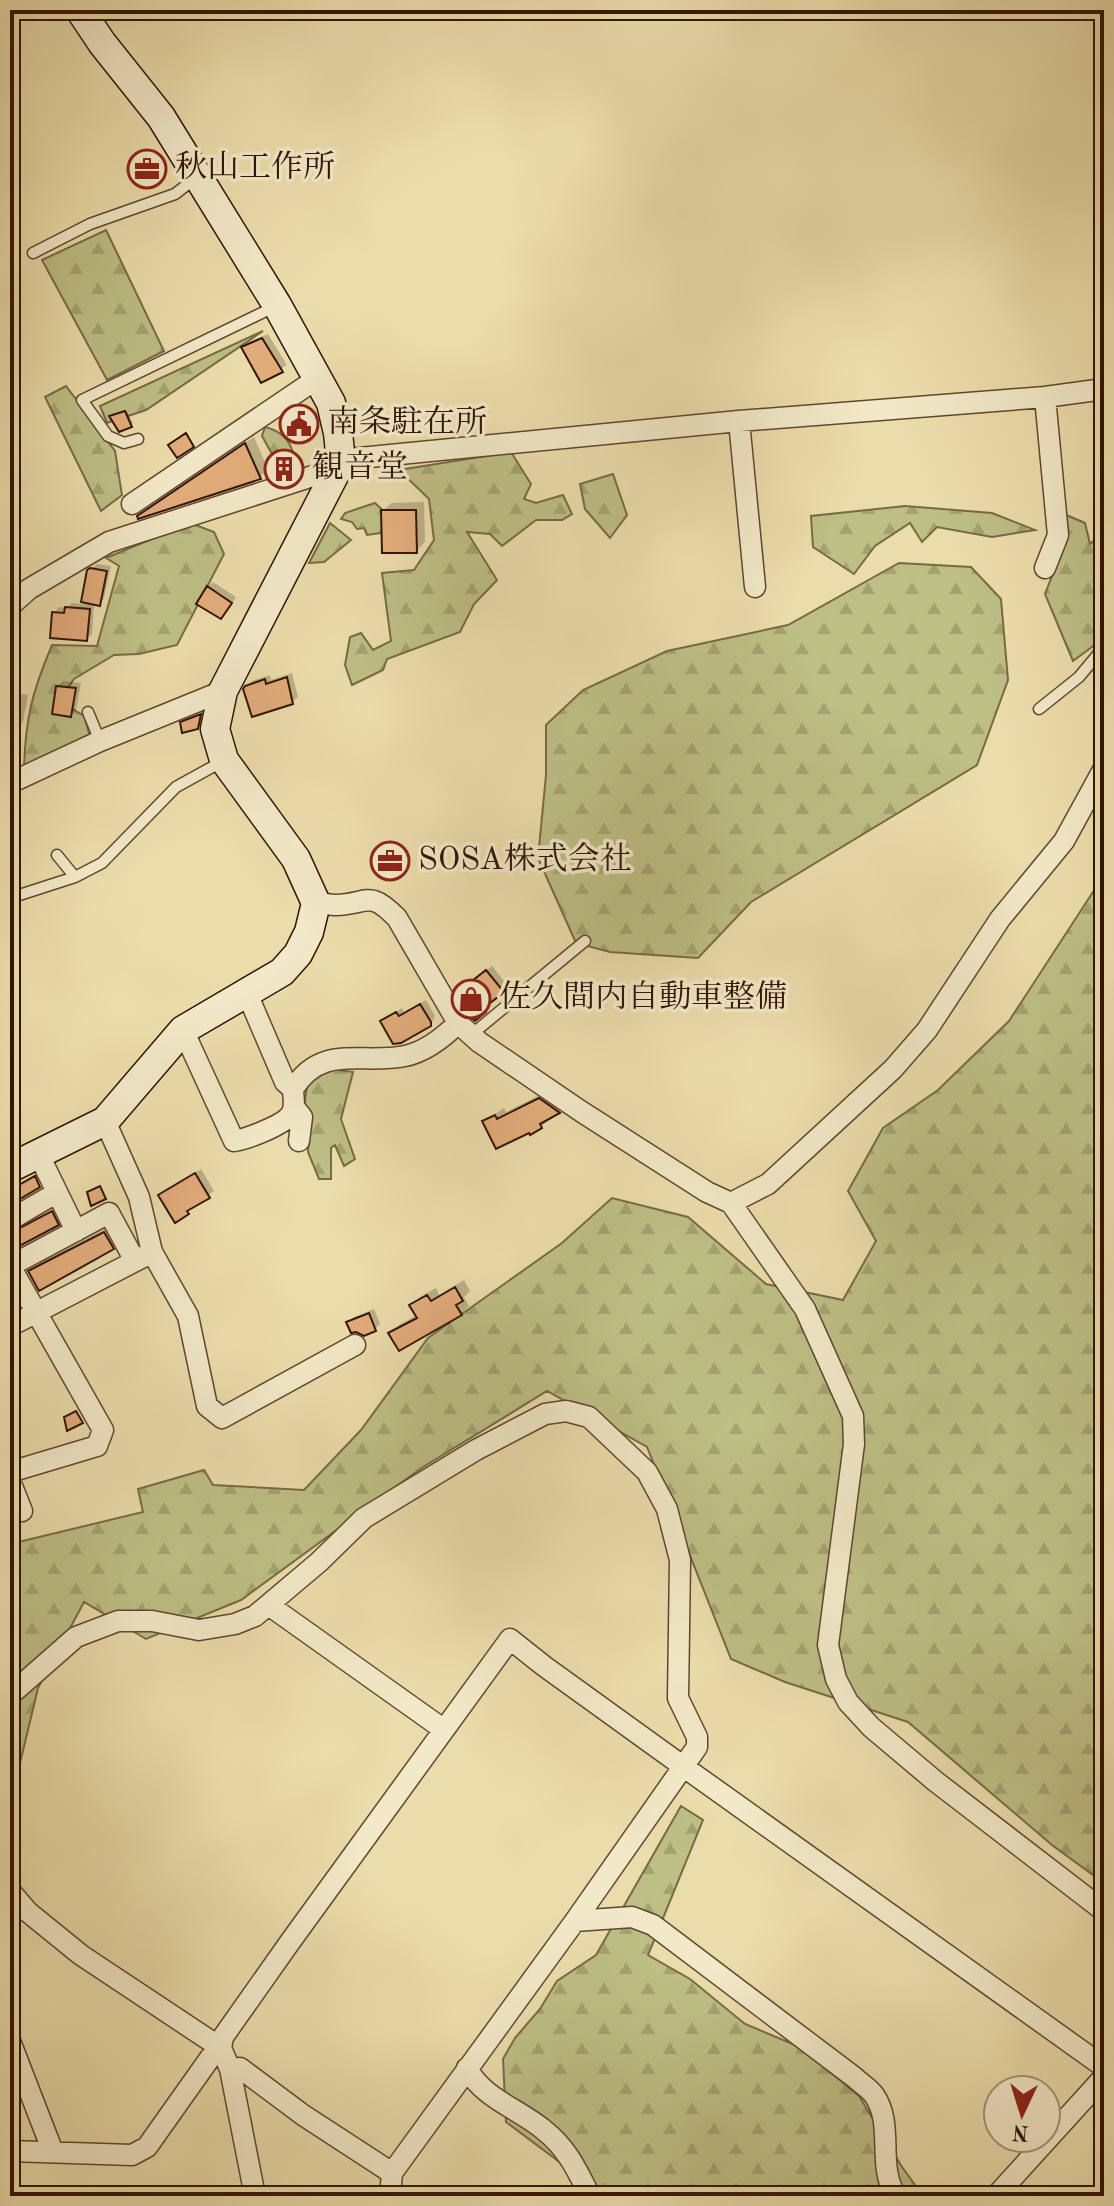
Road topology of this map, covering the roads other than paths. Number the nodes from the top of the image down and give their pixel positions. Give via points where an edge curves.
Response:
1 (80, 10) edge
2 (197, 177) junction
3 (33, 253) dead end
4 (277, 305) junction
5 (318, 378) junction
6 (1104, 389) edge
7 (1045, 397) junction
8 (739, 421) junction
9 (138, 439) dead end
10 (341, 462) junction
11 (132, 504) dead end
12 (1045, 568) dead end
13 (755, 587) dead end
14 (10, 606) edge
15 (1104, 647) edge
16 (223, 691) junction
17 (1039, 709) dead end
18 (88, 712) dead end
19 (100, 741) junction
20 (224, 760) junction
21 (1104, 768) edge
22 (10, 783) edge
23 (57, 855) dead end
24 (75, 877) junction
25 (10, 898) edge
26 (316, 903) junction
27 (585, 941) dead end
28 (246, 991) junction
29 (464, 1029) junction
30 (183, 1030) junction
31 (293, 1098) junction
32 (105, 1121) junction
33 (299, 1141) dead end
34 (38, 1153) junction
35 (10, 1168) edge
36 (56, 1193) junction
37 (731, 1203) junction
38 (10, 1220) edge
39 (76, 1231) junction
40 (144, 1256) junction
41 (10, 1266) edge
42 (36, 1312) junction
43 (10, 1326) edge
44 (355, 1345) dead end
45 (237, 1390) dead end
46 (270, 1394) junction
47 (10, 1472) edge
48 (10, 1481) edge
49 (22, 1511) dead end
50 (270, 1606) junction
51 (10, 1695) edge
52 (443, 1729) junction
53 (684, 1767) junction
54 (11, 1894) edge
55 (1104, 1911) edge
56 (575, 1921) junction
57 (10, 2041) edge
58 (221, 2048) junction
59 (1104, 2067) edge
60 (467, 2068) junction
61 (230, 2069) junction
62 (1104, 2077) edge
63 (10, 2151) edge
64 (53, 2152) junction
65 (392, 2173) junction
66 (255, 2196) edge
67 (390, 2196) edge
68 (590, 2196) edge
69 (896, 2196) edge
70 (996, 2196) edge

1 - 2 street via 161,117
2 - 3 lane via 175,194 90,224
2 - 4 street
4 - 5 street
4 - 9 lane via 82,400 108,436 124,443
5 - 10 street via 331,403
5 - 11 street
6 - 7 street
7 - 8 street
7 - 12 street via 1058,535
8 - 10 street
8 - 13 street
10 - 14 street via 319,474 109,542
10 - 16 street
15 - 17 lane via 1079,677
16 - 19 street
16 - 20 street via 215,729
18 - 19 lane
19 - 22 street
20 - 24 lane via 176,787 102,863
20 - 26 street via 296,859
21 - 37 street via 1064,841 1000,919 927,1030 893,1069 768,1184
23 - 24 lane
24 - 25 lane
26 - 28 street via 298,954 282,972
26 - 29 street via 361,899 385,905
27 - 29 lane
28 - 30 street
28 - 31 street
29 - 31 street via 409,1055 320,1061 305,1070
29 - 37 street via 582,1112
30 - 31 street via 234,1141 283,1122
30 - 32 street
31 - 33 street via 302,1117
32 - 34 street
32 - 40 street via 139,1197
34 - 35 street
34 - 36 street
36 - 38 street
36 - 39 street
37 - 55 street via 805,1309 853,1416 854,1444 828,1645 848,1702 935,1781
39 - 40 street via 109,1213
39 - 41 street
40 - 42 street
40 - 46 street via 188,1316 207,1406 222,1418
41 - 42 street
42 - 43 street
42 - 47 street via 103,1430 97,1446
44 - 46 street
45 - 46 street
48 - 49 street
50 - 51 street via 235,1624 199,1630 118,1621 76,1637
50 - 52 street
50 - 53 street via 364,1518 476,1450 545,1414 566,1411 589,1417 647,1472 667,1509 680,1560 678,1698 697,1737
52 - 53 street via 510,1639
52 - 58 street via 223,2037
53 - 56 street
53 - 59 street
54 - 58 street via 81,1955
56 - 60 street
56 - 69 street via 632,1917 653,1925 854,2077 874,2095 885,2126 889,2185
57 - 64 street
58 - 61 street
58 - 64 street via 147,2147 132,2155
60 - 65 street
60 - 68 street via 475,2084 544,2129 568,2152
61 - 65 street via 240,2068
61 - 66 street
62 - 70 street
63 - 64 street
65 - 67 street

